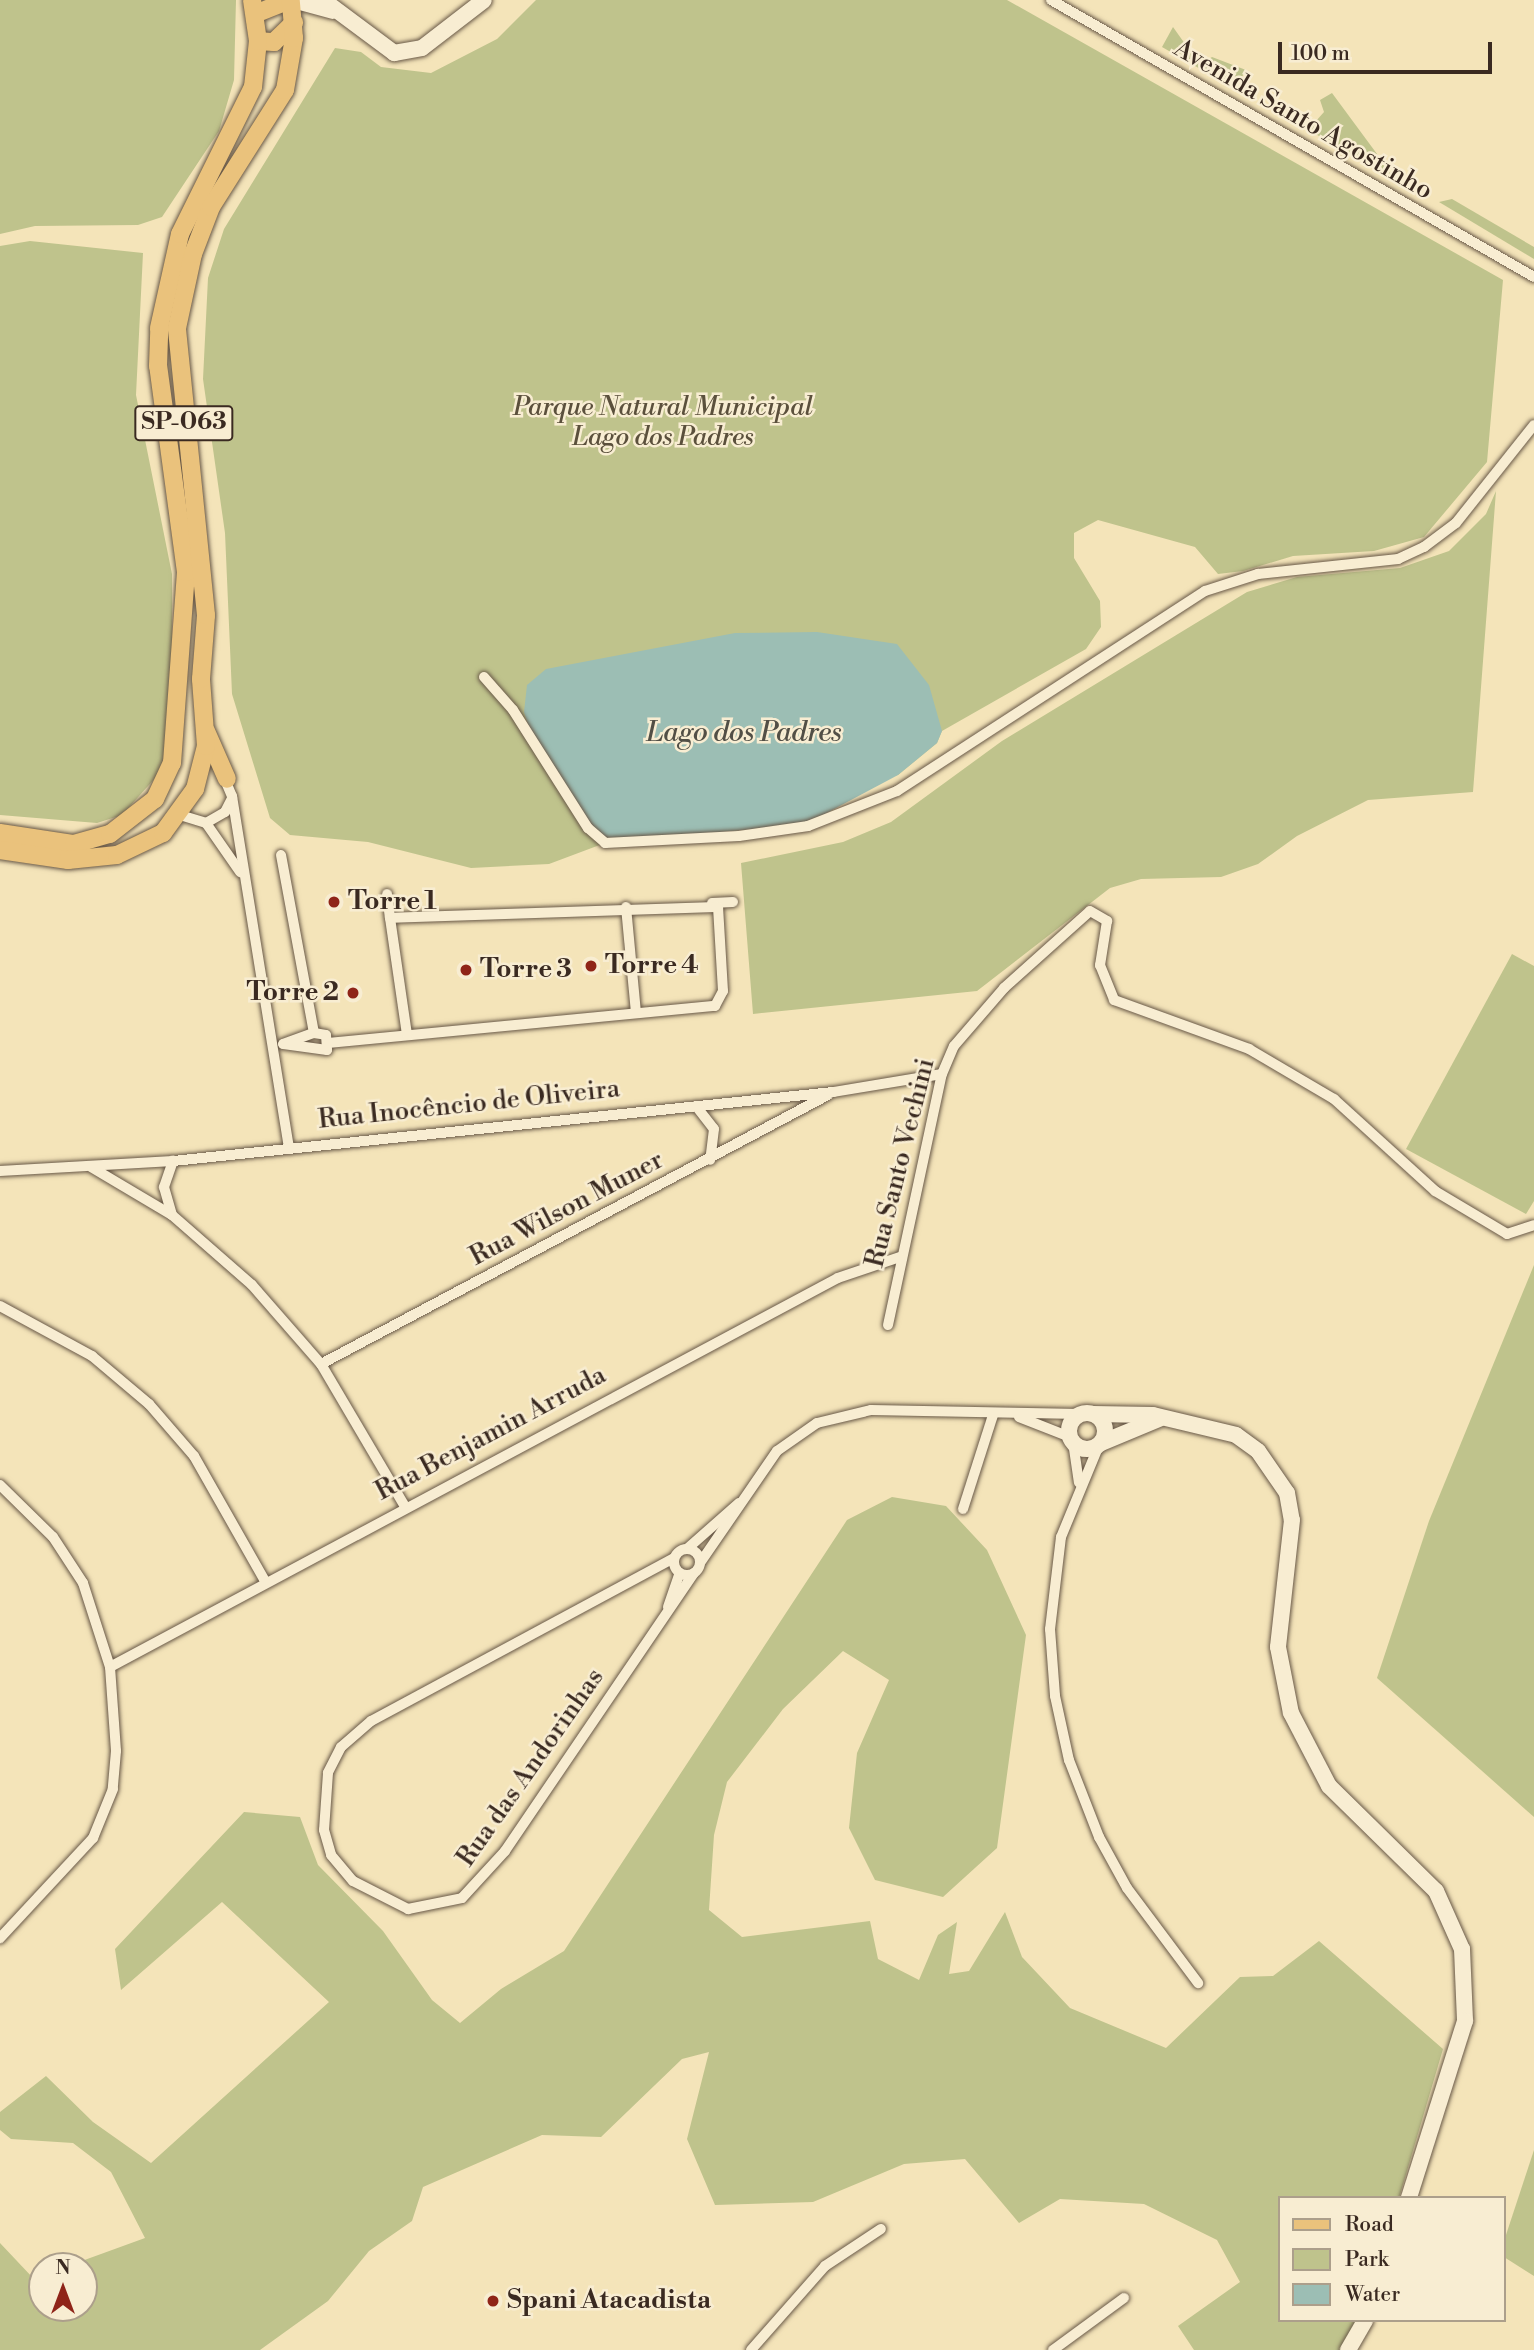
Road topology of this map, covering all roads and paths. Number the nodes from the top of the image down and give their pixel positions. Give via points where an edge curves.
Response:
1 (323, 0) edge
2 (484, 0) edge
3 (1051, 0) edge
4 (253, 7) edge
5 (294, 7) edge
6 (336, 13) junction
7 (258, 41) junction
8 (1534, 277) edge
9 (1534, 425) edge
10 (484, 677) dead end
11 (206, 730) junction
12 (204, 761) junction
13 (172, 763) junction
14 (230, 787) junction
15 (162, 788) junction
16 (180, 815) junction
17 (206, 823) junction
18 (0, 833) edge
19 (0, 850) edge
20 (281, 855) dead end
21 (241, 874) junction
22 (387, 894) dead end
23 (733, 902) dead end
24 (712, 903) junction
25 (626, 907) junction
26 (390, 918) junction
27 (636, 1012) junction
28 (313, 1033) junction
29 (407, 1035) junction
30 (283, 1044) junction
31 (328, 1044) junction
32 (270, 1045) junction
33 (942, 1074) junction
34 (833, 1092) junction
35 (696, 1106) junction
36 (289, 1146) junction
37 (710, 1160) junction
38 (173, 1161) junction
39 (91, 1167) junction
40 (0, 1171) edge
41 (172, 1214) junction
42 (1534, 1225) edge
43 (901, 1257) junction
44 (0, 1306) edge
45 (888, 1325) dead end
46 (321, 1364) junction
47 (1086, 1414) junction
48 (993, 1415) junction
49 (1013, 1416) junction
50 (1164, 1417) junction
51 (1072, 1440) junction
52 (1100, 1444) junction
53 (1079, 1483) junction
54 (0, 1485) edge
55 (739, 1503) junction
56 (404, 1505) junction
57 (963, 1509) dead end
58 (688, 1548) junction
59 (677, 1567) junction
60 (697, 1568) junction
61 (265, 1581) junction
62 (666, 1613) junction
63 (110, 1667) junction
64 (0, 1938) edge
65 (1198, 1983) dead end
66 (1410, 2196) edge
67 (881, 2229) dead end
68 (1124, 2298) dead end
69 (1364, 2322) edge
70 (751, 2350) edge
71 (1053, 2350) edge
72 (1348, 2350) edge

1 - 6 street
2 - 6 street via 407,53 382,50
3 - 8 street, Avenida Santo Agostinho
4 - 5 main road
4 - 7 main road, SP-063
5 - 6 street
5 - 7 main road via 274,42
5 - 11 main road, SP-063 via 285,90 211,207 193,254 177,328 204,559
7 - 13 main road, SP-063 via 245,112 180,234 159,328 158,366 186,572
9 - 10 street via 1456,523 1424,547 1398,559 1258,574 1205,591 897,791 808,826 739,836 605,843 588,828 513,710
11 - 12 main road, SP-063
11 - 14 main road
12 - 13 main road
12 - 14 street
12 - 16 main road, SP-063
13 - 15 main road, SP-063
14 - 17 street via 225,812
14 - 21 street
15 - 16 main road
15 - 18 main road, SP-063 via 126,826 90,841
16 - 17 street
16 - 19 main road, SP-063 via 142,846 94,860
17 - 21 street
20 - 28 street
21 - 32 street
22 - 26 street
23 - 24 street
24 - 25 street
24 - 27 street via 719,921 719,1003
25 - 26 street
25 - 27 street
26 - 29 street
27 - 29 street
28 - 30 street
28 - 31 street via 324,1034
29 - 31 street
30 - 31 street via 311,1051 327,1050
30 - 32 street
32 - 36 street
33 - 34 street, Rua Inocêncio de Oliveira
33 - 42 street, Rua Santo Vechini via 972,1021 1082,915 1098,911 1107,921 1103,983 1114,1000 1249,1049 1334,1099 1435,1191 1507,1234
33 - 43 street, Rua Santo Vechini
34 - 35 street, Rua Inocêncio de Oliveira
34 - 37 street, Rua Wilson Muner
35 - 36 street, Rua Inocêncio de Oliveira
35 - 37 street via 714,1129
36 - 38 street, Rua Inocêncio de Oliveira
37 - 46 street, Rua Wilson Muner
38 - 39 street, Rua Inocêncio de Oliveira
38 - 41 street via 164,1187
39 - 40 street, Rua Inocêncio de Oliveira
39 - 41 street
41 - 46 street via 252,1285
43 - 45 street, Rua Santo Vechini
43 - 56 street, Rua Benjamin Arruda via 838,1278
44 - 61 street via 92,1356 149,1404 194,1456
46 - 56 street
47 - 49 street, Rua das Andorinhas
47 - 50 street
47 - 51 street
47 - 52 street via 1105,1426
48 - 49 street, Rua das Andorinhas
48 - 55 street, Rua das Andorinhas via 839,1415 777,1451
48 - 57 street
49 - 51 street, Rua das Andorinhas
50 - 52 street
50 - 66 street via 1236,1435 1275,1471 1292,1520 1278,1647 1291,1713 1329,1786 1436,1891 1454,1921 1468,1987 1465,2021
51 - 52 street via 1085,1449
51 - 53 street
52 - 53 street
53 - 65 street via 1061,1537 1050,1629 1069,1760 1127,1888
54 - 63 street via 53,1537 83,1583
55 - 58 street, Rua das Andorinhas
55 - 60 street, Rua das Andorinhas
56 - 61 street, Rua Benjamin Arruda
58 - 59 street, Rua das Andorinhas
58 - 60 street
59 - 60 street
59 - 62 street, Rua das Andorinhas
59 - 62 street, Rua das Andorinhas via 637,1581 371,1721 341,1747 328,1773 324,1829 331,1855 353,1881 408,1909 463,1898 505,1851
60 - 62 street, Rua das Andorinhas
61 - 63 street, Rua Benjamin Arruda
63 - 64 street via 116,1751 106,1811 93,1838
67 - 70 street via 825,2266
68 - 71 street
69 - 72 street

